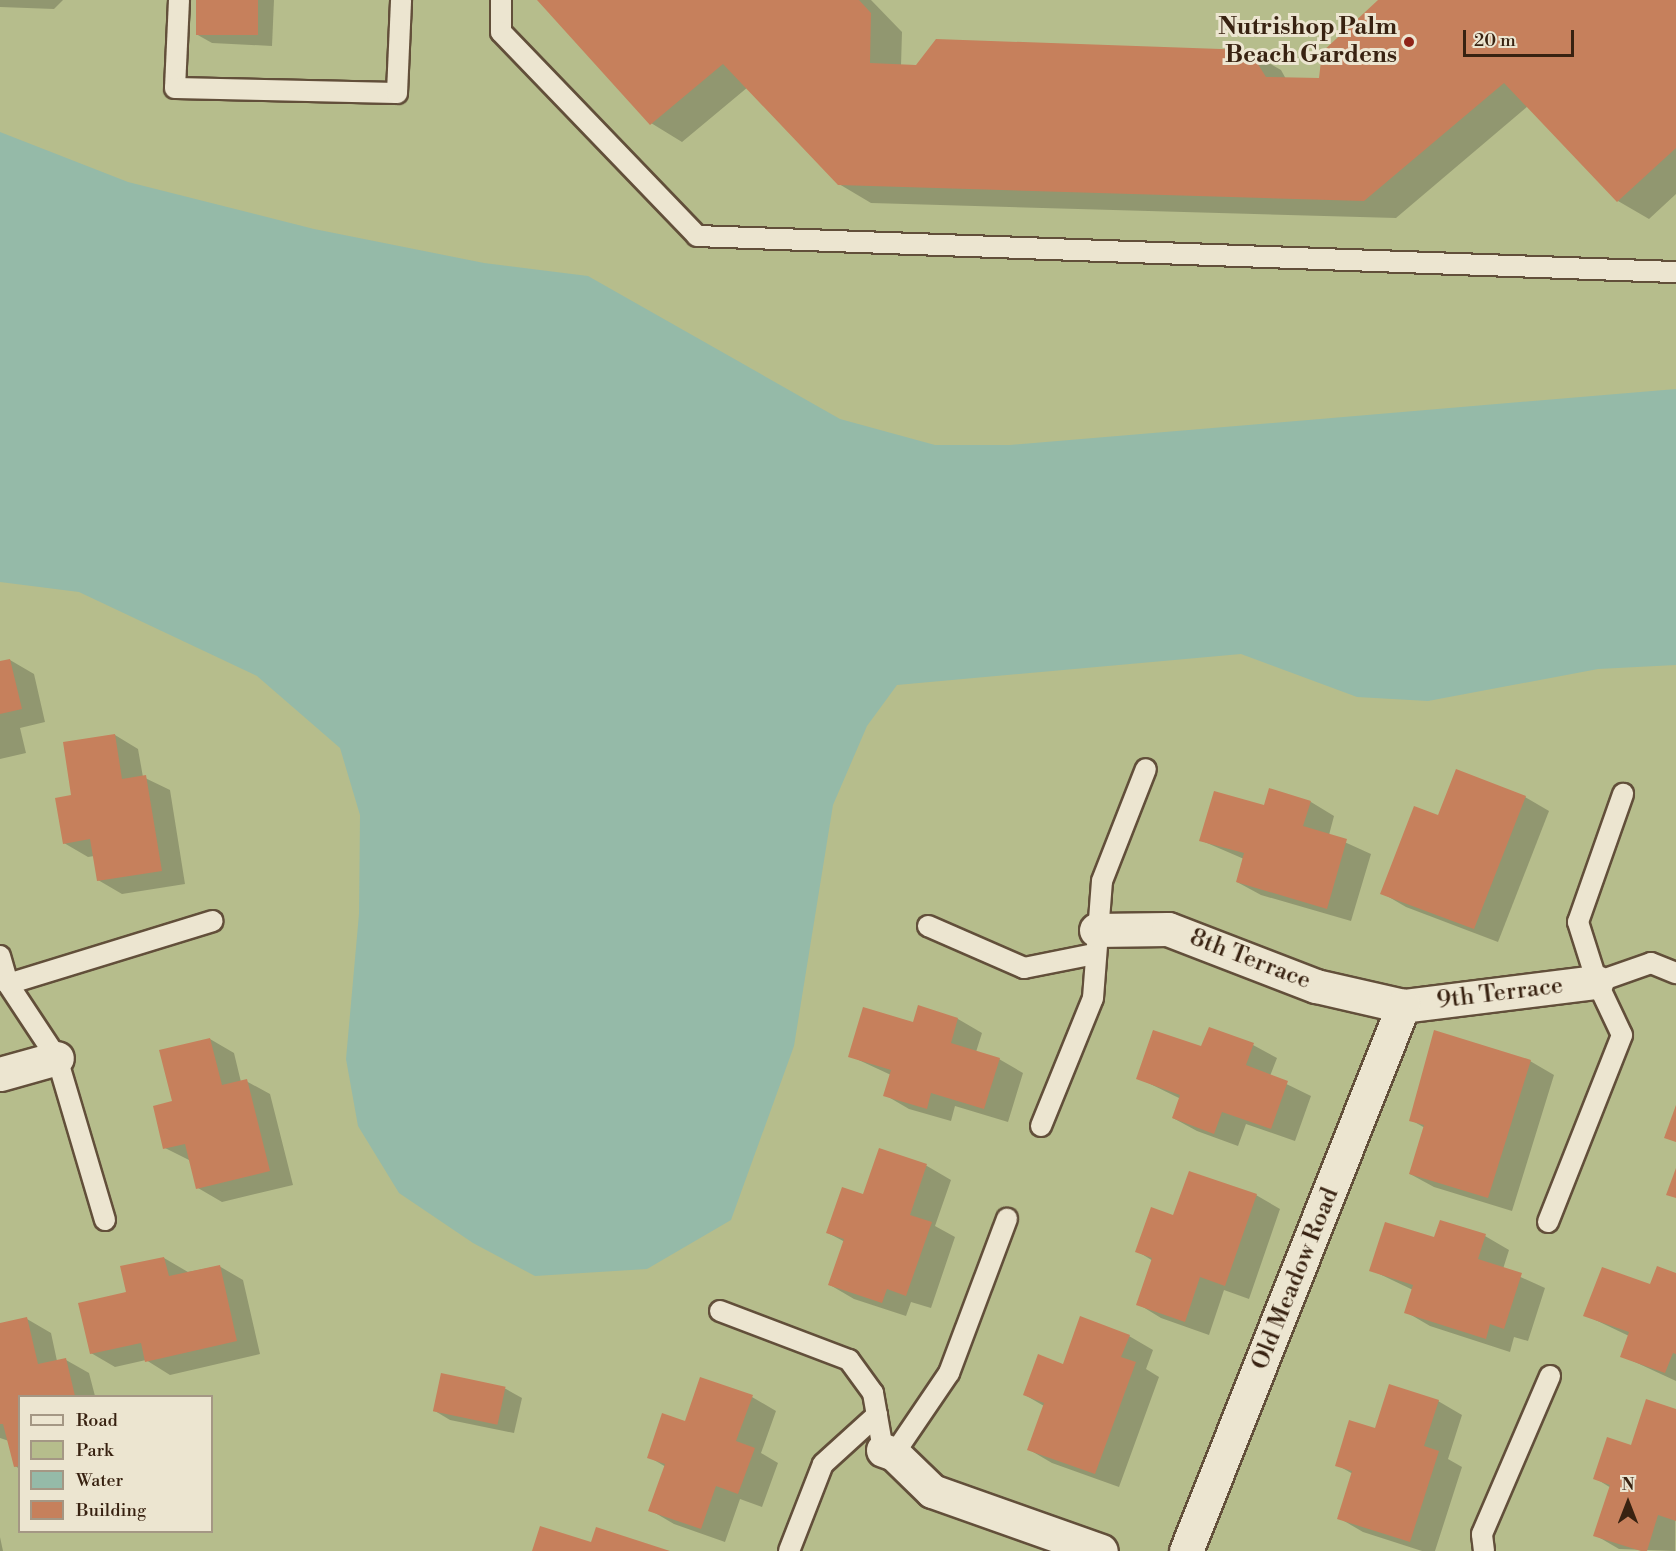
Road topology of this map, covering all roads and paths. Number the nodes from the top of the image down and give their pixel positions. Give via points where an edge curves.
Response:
1 (179, 0) edge
2 (401, 0) edge
3 (501, 0) edge
4 (1676, 272) edge
5 (1146, 769) dead end
6 (1623, 795) dead end
7 (213, 921) dead end
8 (928, 926) dead end
9 (1095, 942) junction
10 (0, 956) edge
11 (1676, 973) edge
12 (1597, 982) junction
13 (8, 984) junction
14 (1403, 1006) junction
15 (57, 1058) junction
16 (0, 1074) edge
17 (1041, 1126) dead end
18 (1007, 1219) dead end
19 (105, 1220) dead end
20 (1548, 1222) dead end
21 (720, 1311) dead end
22 (1550, 1376) dead end
23 (877, 1414) junction
24 (888, 1452) junction
25 (789, 1551) edge
26 (1101, 1551) edge
27 (1186, 1551) edge
28 (1484, 1551) edge

1 - 2 lane via 176,88 397,93
3 - 4 lane via 501,33 697,236
5 - 9 lane via 1102,880
6 - 12 lane via 1578,922
7 - 13 lane
8 - 9 lane via 1024,968
9 - 14 street, 8th Terrace via 1168,929 1316,986
9 - 17 lane via 1093,998
10 - 13 lane
11 - 12 lane via 1651,963
12 - 14 street, 9th Terrace
12 - 20 lane via 1622,1035
13 - 15 lane
14 - 27 street, Old Meadow Road
15 - 16 street
15 - 19 lane
18 - 24 lane via 950,1373
21 - 23 lane via 849,1360 873,1393
22 - 28 lane via 1482,1534
23 - 24 lane
23 - 25 lane via 823,1464
24 - 26 street via 932,1491

